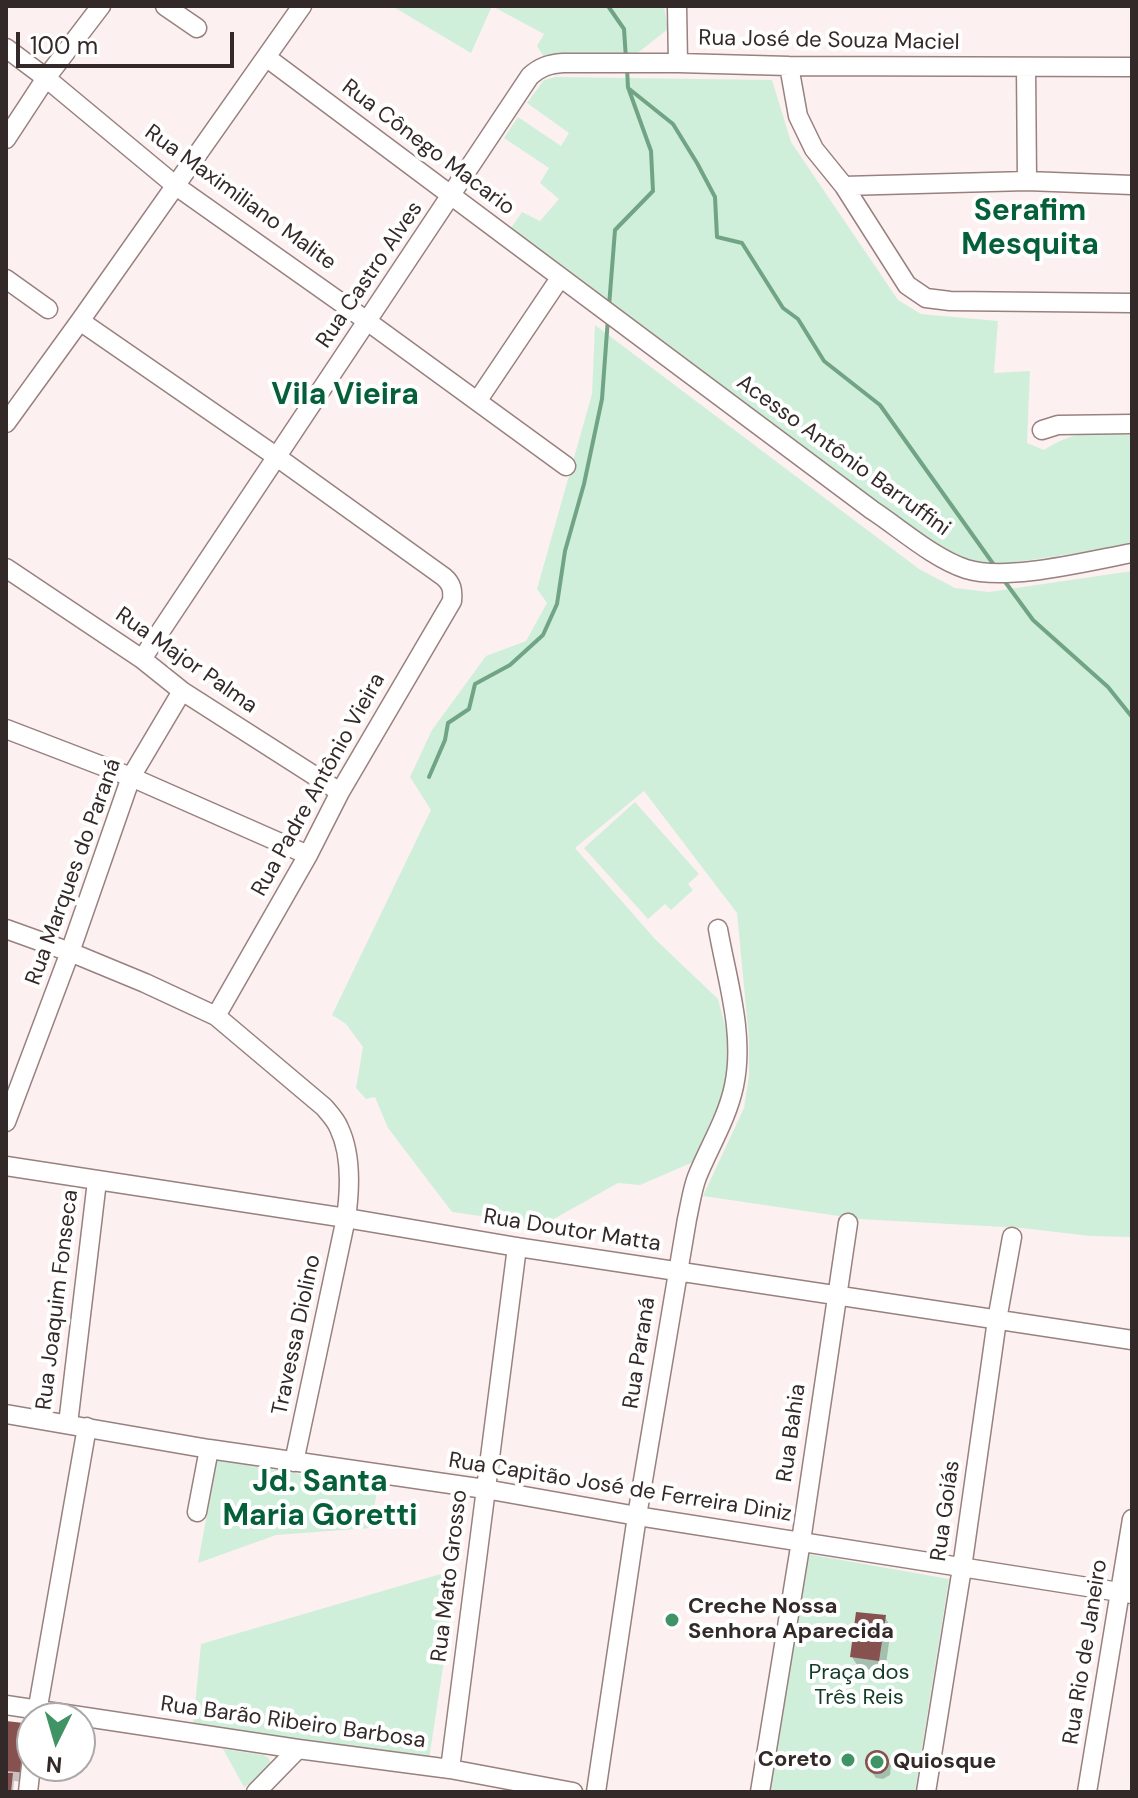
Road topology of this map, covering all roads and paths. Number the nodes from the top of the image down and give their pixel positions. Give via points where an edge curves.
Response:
1 (101, 6) edge
2 (165, 6) edge
3 (302, 6) edge
4 (677, 6) edge
5 (197, 28) dead end
6 (6, 48) edge
7 (266, 57) junction
8 (678, 63) junction
9 (789, 66) junction
10 (1026, 67) junction
11 (1132, 67) edge
12 (530, 76) joint
13 (46, 78) junction
14 (6, 139) edge
15 (1027, 181) junction
16 (1132, 185) edge
17 (176, 186) junction
18 (844, 186) junction
19 (452, 195) junction
20 (560, 278) junction
21 (6, 279) edge
22 (1132, 303) edge
23 (48, 309) dead end
24 (80, 321) junction
25 (367, 321) junction
26 (478, 400) junction
27 (6, 423) edge
28 (1132, 424) edge
29 (1042, 430) dead end
30 (277, 457) junction
31 (566, 466) dead end
32 (1132, 553) edge
33 (6, 568) edge
34 (142, 659) junction
35 (182, 691) junction
36 (6, 729) edge
37 (131, 777) junction
38 (340, 792) junction
39 (308, 855) junction
40 (6, 929) edge
41 (718, 929) dead end
42 (70, 952) junction
43 (216, 1016) junction
44 (6, 1122) edge
45 (6, 1166) edge
46 (97, 1181) junction
47 (346, 1218) junction
48 (848, 1223) dead end
49 (1012, 1237) dead end
50 (517, 1247) junction
51 (677, 1271) junction
52 (837, 1296) junction
53 (997, 1320) junction
54 (1132, 1340) edge
55 (6, 1414) edge
56 (68, 1424) junction
57 (87, 1427) junction
58 (209, 1449) junction
59 (294, 1462) junction
60 (485, 1489) junction
61 (197, 1512) dead end
62 (637, 1516) junction
63 (1132, 1519) edge
64 (801, 1541) junction
65 (962, 1568) junction
66 (1127, 1593) edge
67 (39, 1702) edge
68 (96, 1722) edge
69 (298, 1749) junction
70 (450, 1769) junction
71 (256, 1792) edge
72 (573, 1792) edge
73 (596, 1792) edge
74 (760, 1792) edge
75 (926, 1792) edge
76 (1087, 1792) edge

1 - 13 street
2 - 5 street
3 - 7 street
4 - 8 street
6 - 13 street, Rua Maximiliano Malite
7 - 17 street
7 - 19 street, Rua Cônego Macario
8 - 9 street, Rua José de Souza Maciel
8 - 12 street, Rua José de Souza Maciel via 550,64
9 - 10 street, Rua José de Souza Maciel
9 - 18 street via 798,116 814,149
10 - 11 street, Rua José de Souza Maciel
10 - 15 street
12 - 19 street, Rua Castro Alves
13 - 14 street
13 - 17 street, Rua Maximiliano Malite
15 - 16 street
15 - 18 street
17 - 24 street
17 - 25 street, Rua Maximiliano Malite
18 - 22 street via 907,285 926,298
19 - 20 street, Rua Cônego Macario
19 - 25 street, Rua Castro Alves
20 - 26 street
20 - 32 street, Acesso Antônio Barruffini via 944,559 991,573 1023,572
21 - 23 street
24 - 27 street
24 - 30 street
25 - 26 street, Rua Maximiliano Malite
25 - 30 street, Rua Castro Alves
26 - 31 street, Rua Maximiliano Malite
28 - 29 street
30 - 34 street, Rua Castro Alves
30 - 38 street, Rua Padre Antônio Vieira via 444,577 453,592
33 - 34 street, Rua Major Palma
34 - 35 street, Rua Major Palma
35 - 37 street, Rua Marques do Paraná
35 - 38 street, Rua Major Palma
36 - 37 street
37 - 39 street
37 - 42 street, Rua Marques do Paraná
38 - 39 street, Rua Padre Antônio Vieira
39 - 43 street, Rua Padre Antônio Vieira
40 - 42 street, Travessa Diolino
41 - 51 street, Rua Paraná via 735,1021 734,1088 696,1180
42 - 43 street, Travessa Diolino
42 - 44 street, Rua Marques do Paraná
43 - 47 street, Travessa Diolino via 338,1124 350,1189
45 - 46 street, Rua Doutor Matta
46 - 47 street, Rua Doutor Matta
46 - 56 street, Rua Joaquim Fonseca
47 - 50 street, Rua Doutor Matta
47 - 59 street, Travessa Diolino
48 - 52 street, Rua Bahia
49 - 53 street, Rua Goiás
50 - 51 street, Rua Doutor Matta
50 - 60 street, Rua Mato Grosso
51 - 52 street, Rua Doutor Matta
51 - 62 street, Rua Paraná
52 - 53 street, Rua Doutor Matta
52 - 64 street, Rua Bahia
53 - 54 street, Rua Doutor Matta
53 - 65 street, Rua Goiás
55 - 56 street, Rua Capitão José de Ferreira Diniz
56 - 57 street, Rua Capitão José de Ferreira Diniz
57 - 58 street, Rua Capitão José de Ferreira Diniz
57 - 67 street
58 - 59 street, Rua Capitão José de Ferreira Diniz
58 - 61 street
59 - 60 street, Rua Capitão José de Ferreira Diniz
60 - 62 street, Rua Capitão José de Ferreira Diniz
60 - 70 street, Rua Mato Grosso
62 - 64 street, Rua Capitão José de Ferreira Diniz
62 - 73 street, Rua Paraná
63 - 66 street, Rua Rio de Janeiro
64 - 65 street, Rua Capitão José de Ferreira Diniz
64 - 74 street, Rua Bahia
65 - 66 street, Rua Capitão José de Ferreira Diniz
65 - 75 street, Rua Goiás
66 - 76 street, Rua Rio de Janeiro
68 - 69 street, Rua Barão Ribeiro Barbosa
69 - 70 street, Rua Barão Ribeiro Barbosa
69 - 71 street
70 - 72 street, Rua Barão Ribeiro Barbosa

